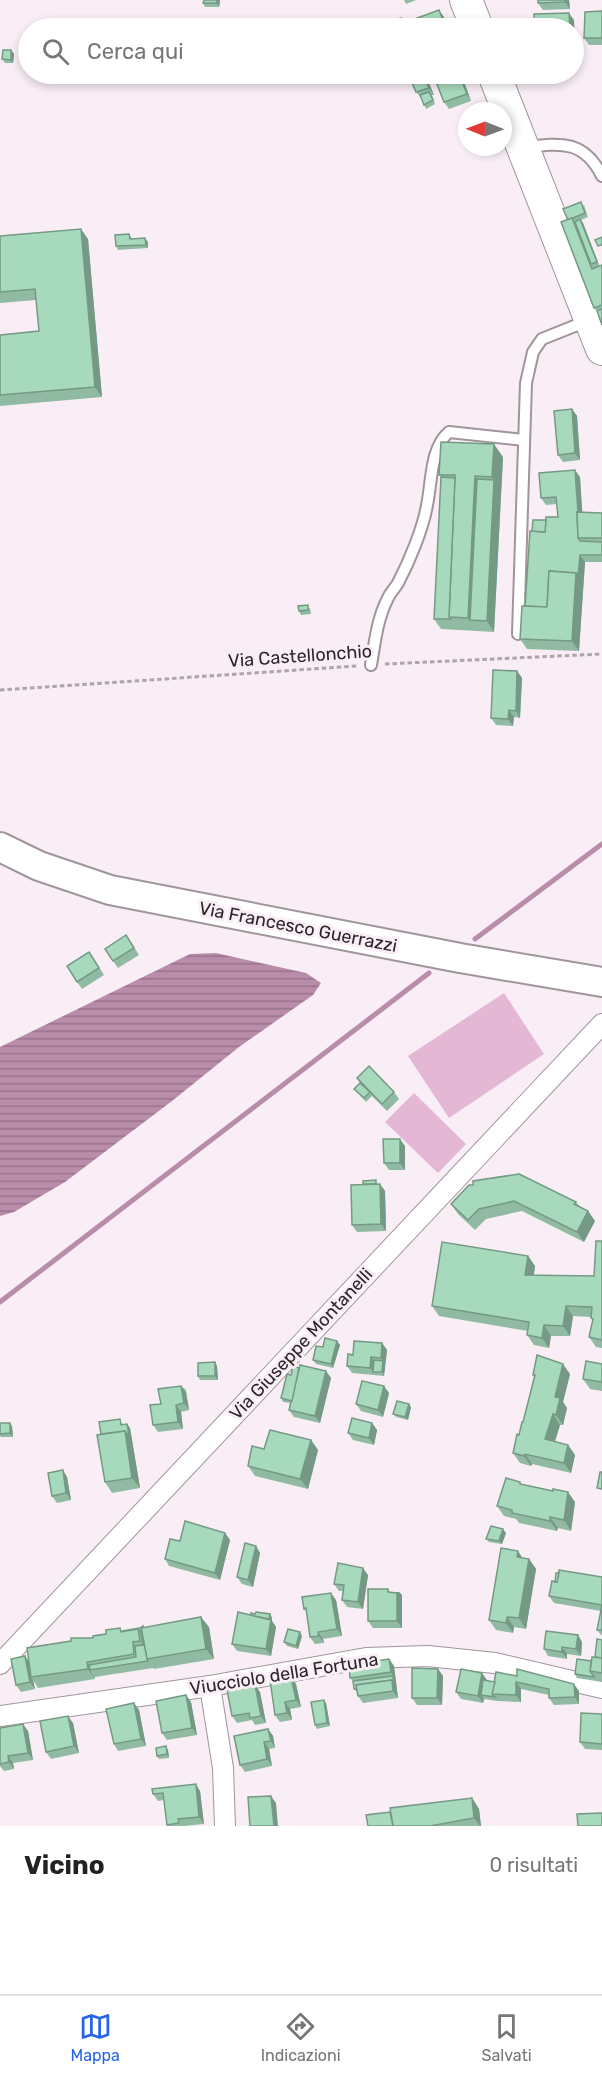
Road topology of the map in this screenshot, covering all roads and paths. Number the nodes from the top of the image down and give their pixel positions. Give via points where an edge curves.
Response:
1 (466, 0) edge
2 (473, 18) edge
3 (498, 84) edge
4 (523, 148) junction
5 (602, 176) edge
6 (590, 319) junction
7 (602, 348) edge
8 (524, 440) junction
9 (518, 634) edge
10 (602, 654) edge
11 (370, 665) junction
12 (0, 690) edge
13 (0, 847) edge
14 (602, 982) edge
15 (602, 1024) edge
16 (0, 1664) edge
17 (210, 1686) junction
18 (602, 1688) edge
19 (0, 1716) edge
20 (225, 1826) edge

1 - 2 main road
3 - 4 main road
4 - 5 lane via 556,144 576,148 594,160
4 - 6 main road
6 - 7 main road
6 - 8 lane via 542,339 533,352 526,383
8 - 9 lane
8 - 11 lane via 449,432 442,438 425,516 376,628
10 - 11 path, Via Castellonchio
11 - 12 path, Via Castellonchio
13 - 14 main road, Via Francesco Guerrazzi via 39,867 110,890
15 - 16 street, Via Giuseppe Montanelli
17 - 18 street, Viucciolo della Fortuna via 366,1658 428,1656 495,1663
17 - 19 street, Viucciolo della Fortuna
17 - 20 street via 223,1768

